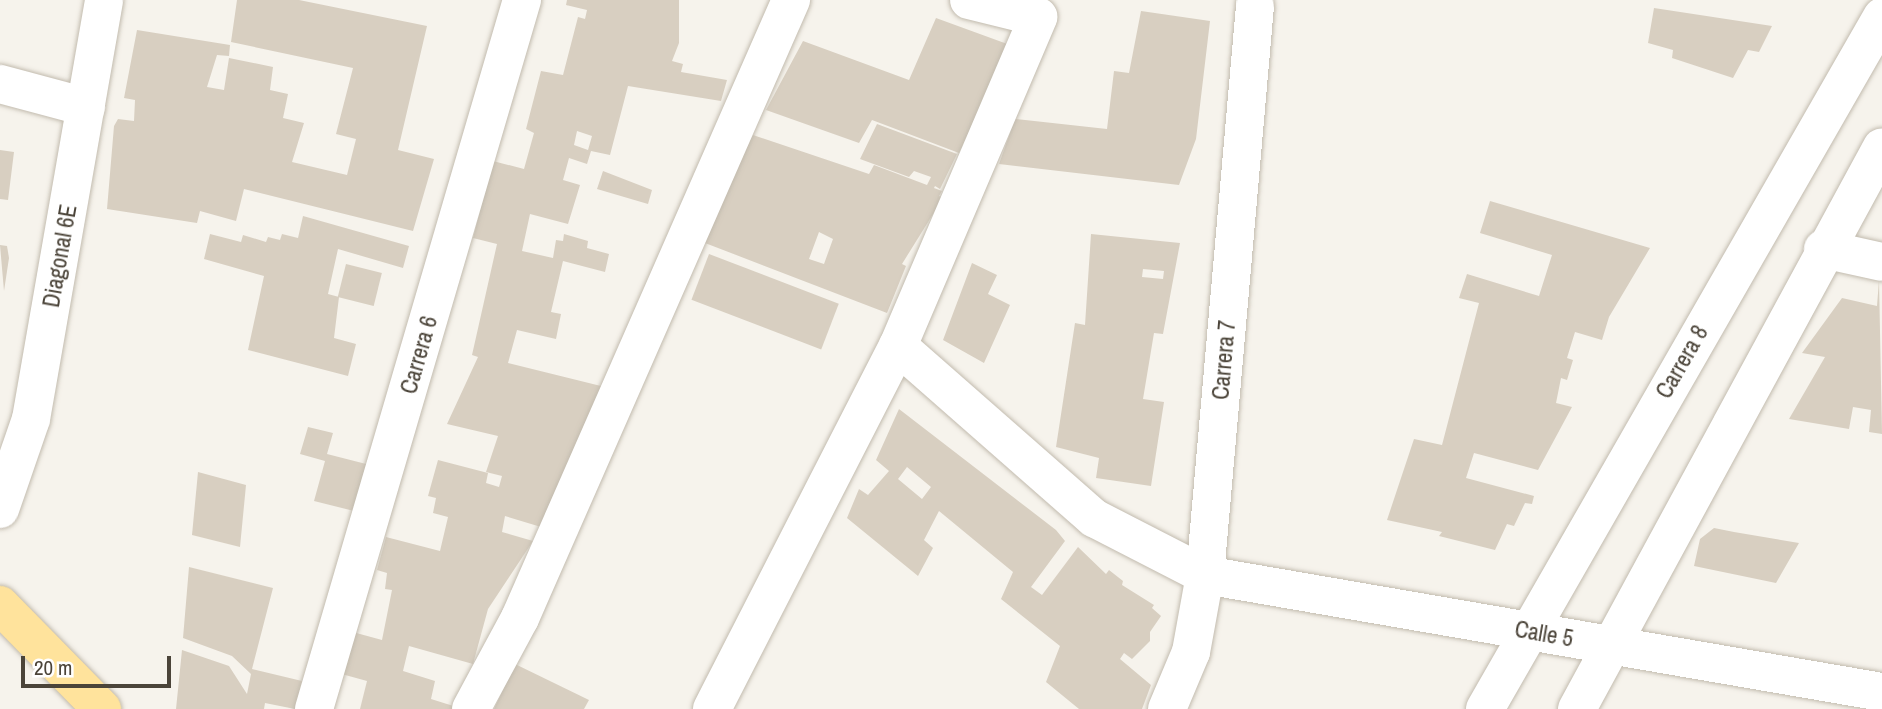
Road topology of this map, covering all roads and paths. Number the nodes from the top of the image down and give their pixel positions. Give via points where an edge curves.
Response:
1 (104, 0) edge
2 (522, 0) edge
3 (791, 0) edge
4 (969, 0) edge
5 (1255, 6) dead end
6 (1882, 17) edge
7 (0, 84) edge
8 (86, 107) junction
9 (1882, 147) edge
10 (1823, 250) junction
11 (1882, 262) edge
12 (898, 346) junction
13 (0, 509) edge
14 (1205, 575) junction
15 (0, 605) edge
16 (1527, 631) junction
17 (1609, 645) junction
18 (1882, 692) edge
19 (102, 709) edge
20 (314, 709) edge
21 (471, 709) edge
22 (712, 709) edge
23 (1167, 709) edge
24 (1485, 709) edge
25 (1577, 709) edge

1 - 8 street, Diagonal 6E
2 - 20 street, Carrera 6
3 - 21 street via 520,618
4 - 12 street via 1038,17
5 - 14 street, Carrera 7
6 - 16 street, Carrera 8
7 - 8 street
8 - 13 street, Diagonal 6E via 31,419
9 - 10 street
10 - 11 street
10 - 17 street
12 - 14 street, Calle 5 via 1094,518
12 - 22 street
14 - 16 street, Calle 5
14 - 23 street, Carrera 7 via 1191,652
15 - 19 main road
16 - 17 street, Calle 5
16 - 24 street, Carrera 8
17 - 18 street, Calle 5
17 - 25 street

